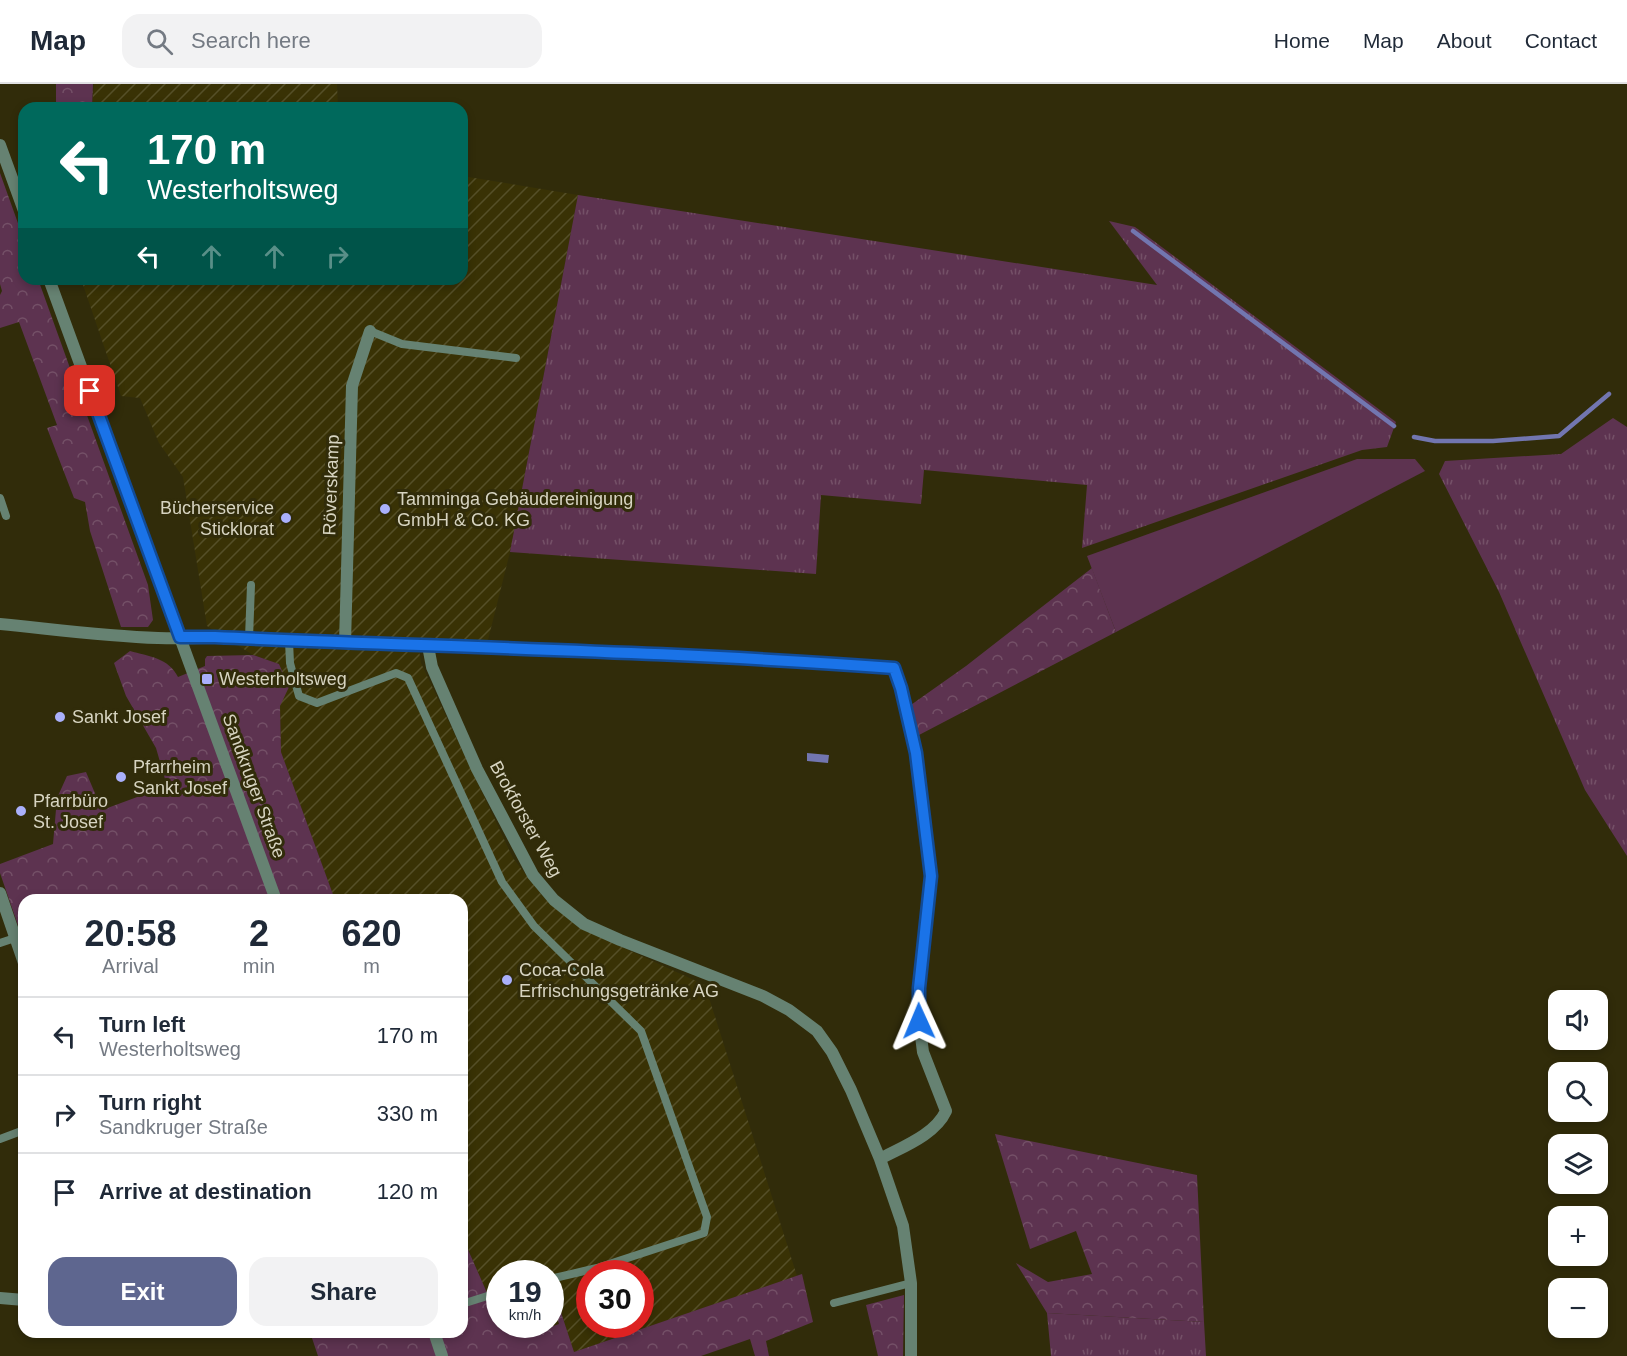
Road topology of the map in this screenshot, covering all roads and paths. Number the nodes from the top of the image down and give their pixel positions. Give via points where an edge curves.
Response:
1 (0, 146) edge
2 (18, 195) edge
3 (51, 285) edge
4 (370, 331) joint
5 (516, 358) dead end
6 (0, 498) edge
7 (6, 516) dead end
8 (251, 585) dead end
9 (0, 624) edge
10 (180, 637) junction
11 (249, 638) junction
12 (289, 640) junction
13 (345, 643) junction
14 (428, 646) junction
15 (0, 893) edge
16 (274, 894) edge
17 (15, 938) junction
18 (0, 943) edge
19 (18, 946) edge
20 (18, 1132) edge
21 (0, 1139) edge
22 (880, 1159) junction
23 (564, 1276) edge
24 (911, 1283) junction
25 (486, 1296) edge
26 (0, 1298) edge
27 (18, 1300) edge
28 (468, 1302) edge
29 (834, 1303) dead end
30 (436, 1338) edge
31 (442, 1356) edge
32 (911, 1356) edge

1 - 2 street
3 - 10 street, Sandkruger Straße
4 - 5 lane via 402,344
4 - 13 street, Röverskamp via 352,386
6 - 7 lane
8 - 11 lane
9 - 10 street via 110,635
10 - 11 street
10 - 16 street, Sandkruger Straße
11 - 12 street
12 - 13 street
12 - 23 lane via 290,663 299,696 317,703 396,673 408,678 502,882 534,926 641,1031 707,1217 704,1233
13 - 14 street
14 - 22 street, Brokforster Weg via 432,667 477,769 533,874 554,900 584,924 763,996 802,1018 817,1030 832,1052
14 - 22 street via 894,668 916,753 931,876 919,1021 923,1052 946,1111 927,1133
15 - 17 street
17 - 18 lane
17 - 19 street
20 - 21 lane
22 - 24 street, Brokforster Weg via 903,1226
24 - 29 lane
24 - 32 street, Brokforster Weg
25 - 28 lane
26 - 27 street
30 - 31 street

